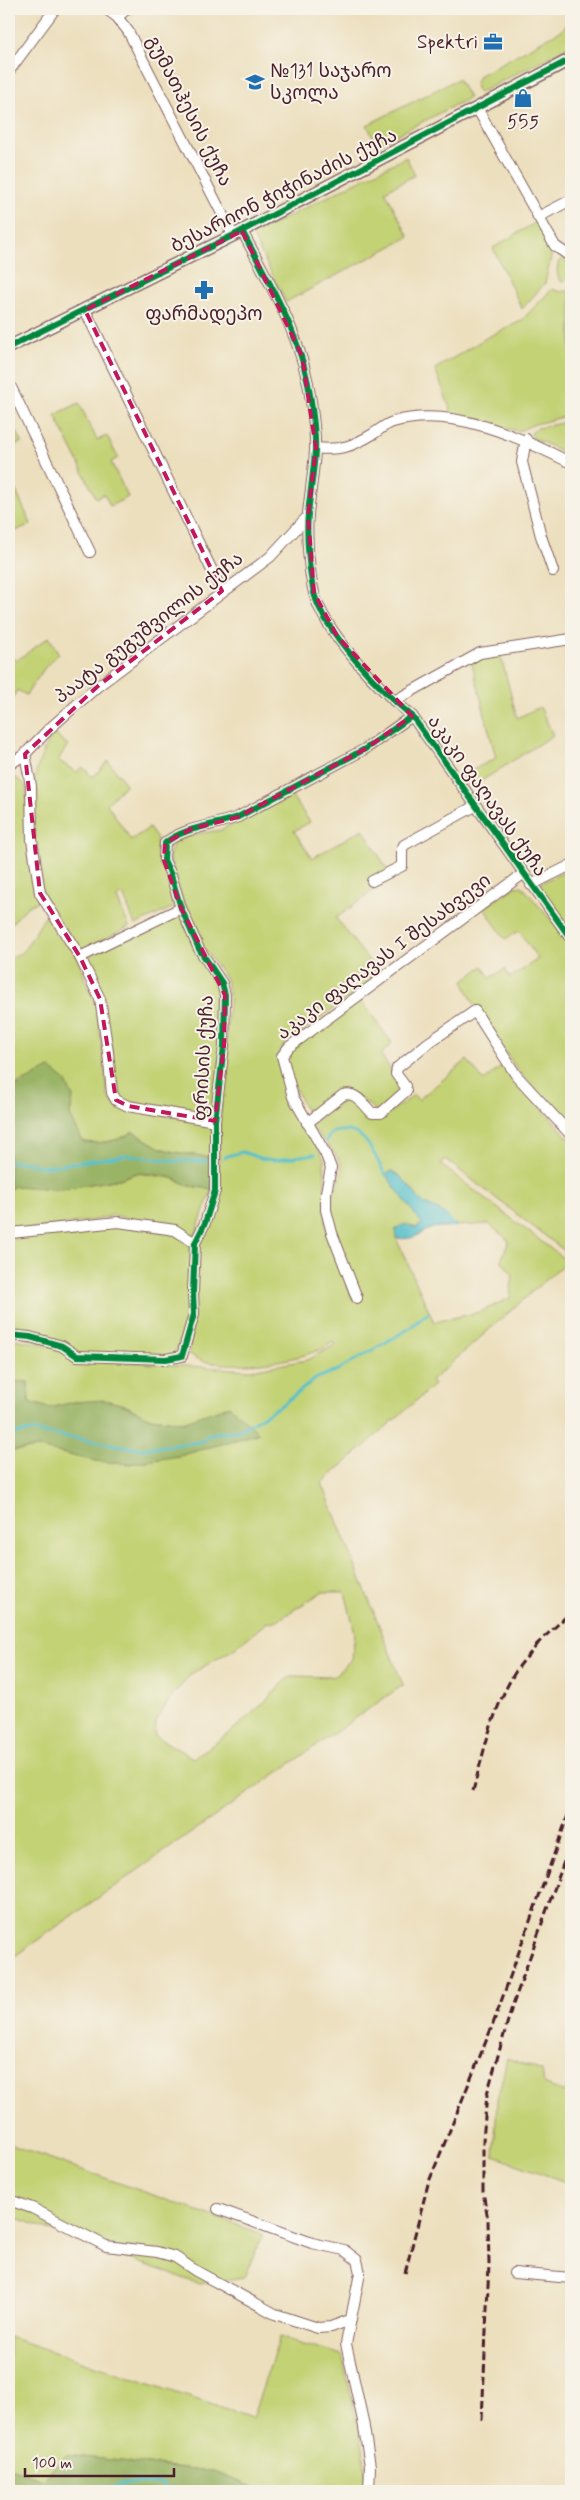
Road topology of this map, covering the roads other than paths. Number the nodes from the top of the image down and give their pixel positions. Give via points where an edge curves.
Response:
1 (55, 9) edge
2 (106, 9) edge
3 (127, 9) edge
4 (118, 17) junction
5 (571, 59) edge
6 (9, 71) edge
7 (477, 108) junction
8 (571, 200) edge
9 (538, 217) junction
10 (238, 233) junction
11 (571, 257) edge
12 (85, 310) junction
13 (9, 347) edge
14 (9, 383) edge
15 (526, 439) junction
16 (316, 448) junction
17 (571, 463) edge
18 (308, 516) junction
19 (90, 552) dead end
20 (554, 570) dead end
21 (222, 591) junction
22 (571, 639) edge
23 (394, 701) junction
24 (412, 716) junction
25 (25, 754) junction
26 (9, 765) edge
27 (475, 806) junction
28 (571, 865) edge
29 (523, 874) junction
30 (372, 881) dead end
31 (531, 886) junction
32 (181, 908) junction
33 (571, 939) edge
34 (80, 957) junction
35 (215, 1121) junction
36 (307, 1123) junction
37 (571, 1135) edge
38 (9, 1237) edge
39 (195, 1243) junction
40 (357, 1298) dead end
41 (9, 1335) edge
42 (9, 2200) edge
43 (218, 2208) dead end
44 (514, 2273) dead end
45 (571, 2278) edge
46 (350, 2320) junction
47 (369, 2491) edge

1 - 6 street
2 - 4 street, გუმათჰესის ქუჩა
3 - 4 street
4 - 10 street, გუმათჰესის ქუჩა
5 - 7 street, ბესარიონ ჭიჭინაძის ქუჩა
7 - 9 street
7 - 10 street, ბესარიონ ჭიჭინაძის ქუჩა
8 - 9 street
9 - 11 street via 555,246
10 - 12 street, ბესარიონ ჭიჭინაძის ქუჩა
10 - 16 street, აკაკი ფაღავას ქუჩა via 293,330 311,400
12 - 13 street, ბესარიონ ჭიჭინაძის ქუჩა
12 - 21 street
14 - 19 street
15 - 16 street via 446,419 416,417 390,423 361,441 334,450
15 - 17 street
15 - 20 street via 522,462 541,536
16 - 18 street, აკაკი ფაღავას ქუჩა
18 - 21 street, პაატა გუგუშვილის ქუჩა via 270,557
18 - 23 street, აკაკი ფაღავას ქუჩა via 314,593 325,617 337,636
21 - 25 street, პაატა გუგუშვილის ქუჩა via 98,686 49,728
22 - 23 street via 480,653
23 - 24 street, აკაკი ფაღავას ქუჩა
24 - 27 street, აკაკი ფაღავას ქუჩა
24 - 32 street, ფრისის ქუჩა via 364,749 238,817 172,836 165,843 164,860
25 - 26 street, პაატა გუგუშვილის ქუჩა
25 - 34 street via 31,786 32,840 40,893
27 - 29 street, აკაკი ფაღავას ქუჩა
27 - 30 street via 404,846 402,866
28 - 31 street
29 - 31 street, აკაკი ფაღავას ქუჩა
29 - 36 street, აკაკი ფაღავას I შესახვევი via 289,1046 282,1056 284,1071
31 - 33 street, აკაკი ფაღავას ქუჩა
32 - 34 street
32 - 35 street, ფრისის ქუჩა via 199,949 222,983 225,995 224,1046
34 - 35 street via 100,999 112,1092 116,1100 128,1106
35 - 39 street, ფრისის ქუჩა via 215,1191
36 - 37 street via 349,1093 372,1113 381,1113 406,1091 396,1074 397,1068 475,1011 516,1075
36 - 40 street, აკაკი ფაღავას I შესახვევი via 331,1168 326,1210
38 - 39 street via 11,1233 118,1222 175,1230
39 - 41 street, ფრისის ქუჩა via 194,1314 182,1356 166,1359 76,1356 62,1346
42 - 46 street via 32,2208 106,2246 175,2257 275,2314 318,2328
43 - 46 street via 312,2243 344,2250 357,2260 360,2273
44 - 45 street
46 - 47 street via 346,2344 364,2421 370,2466

